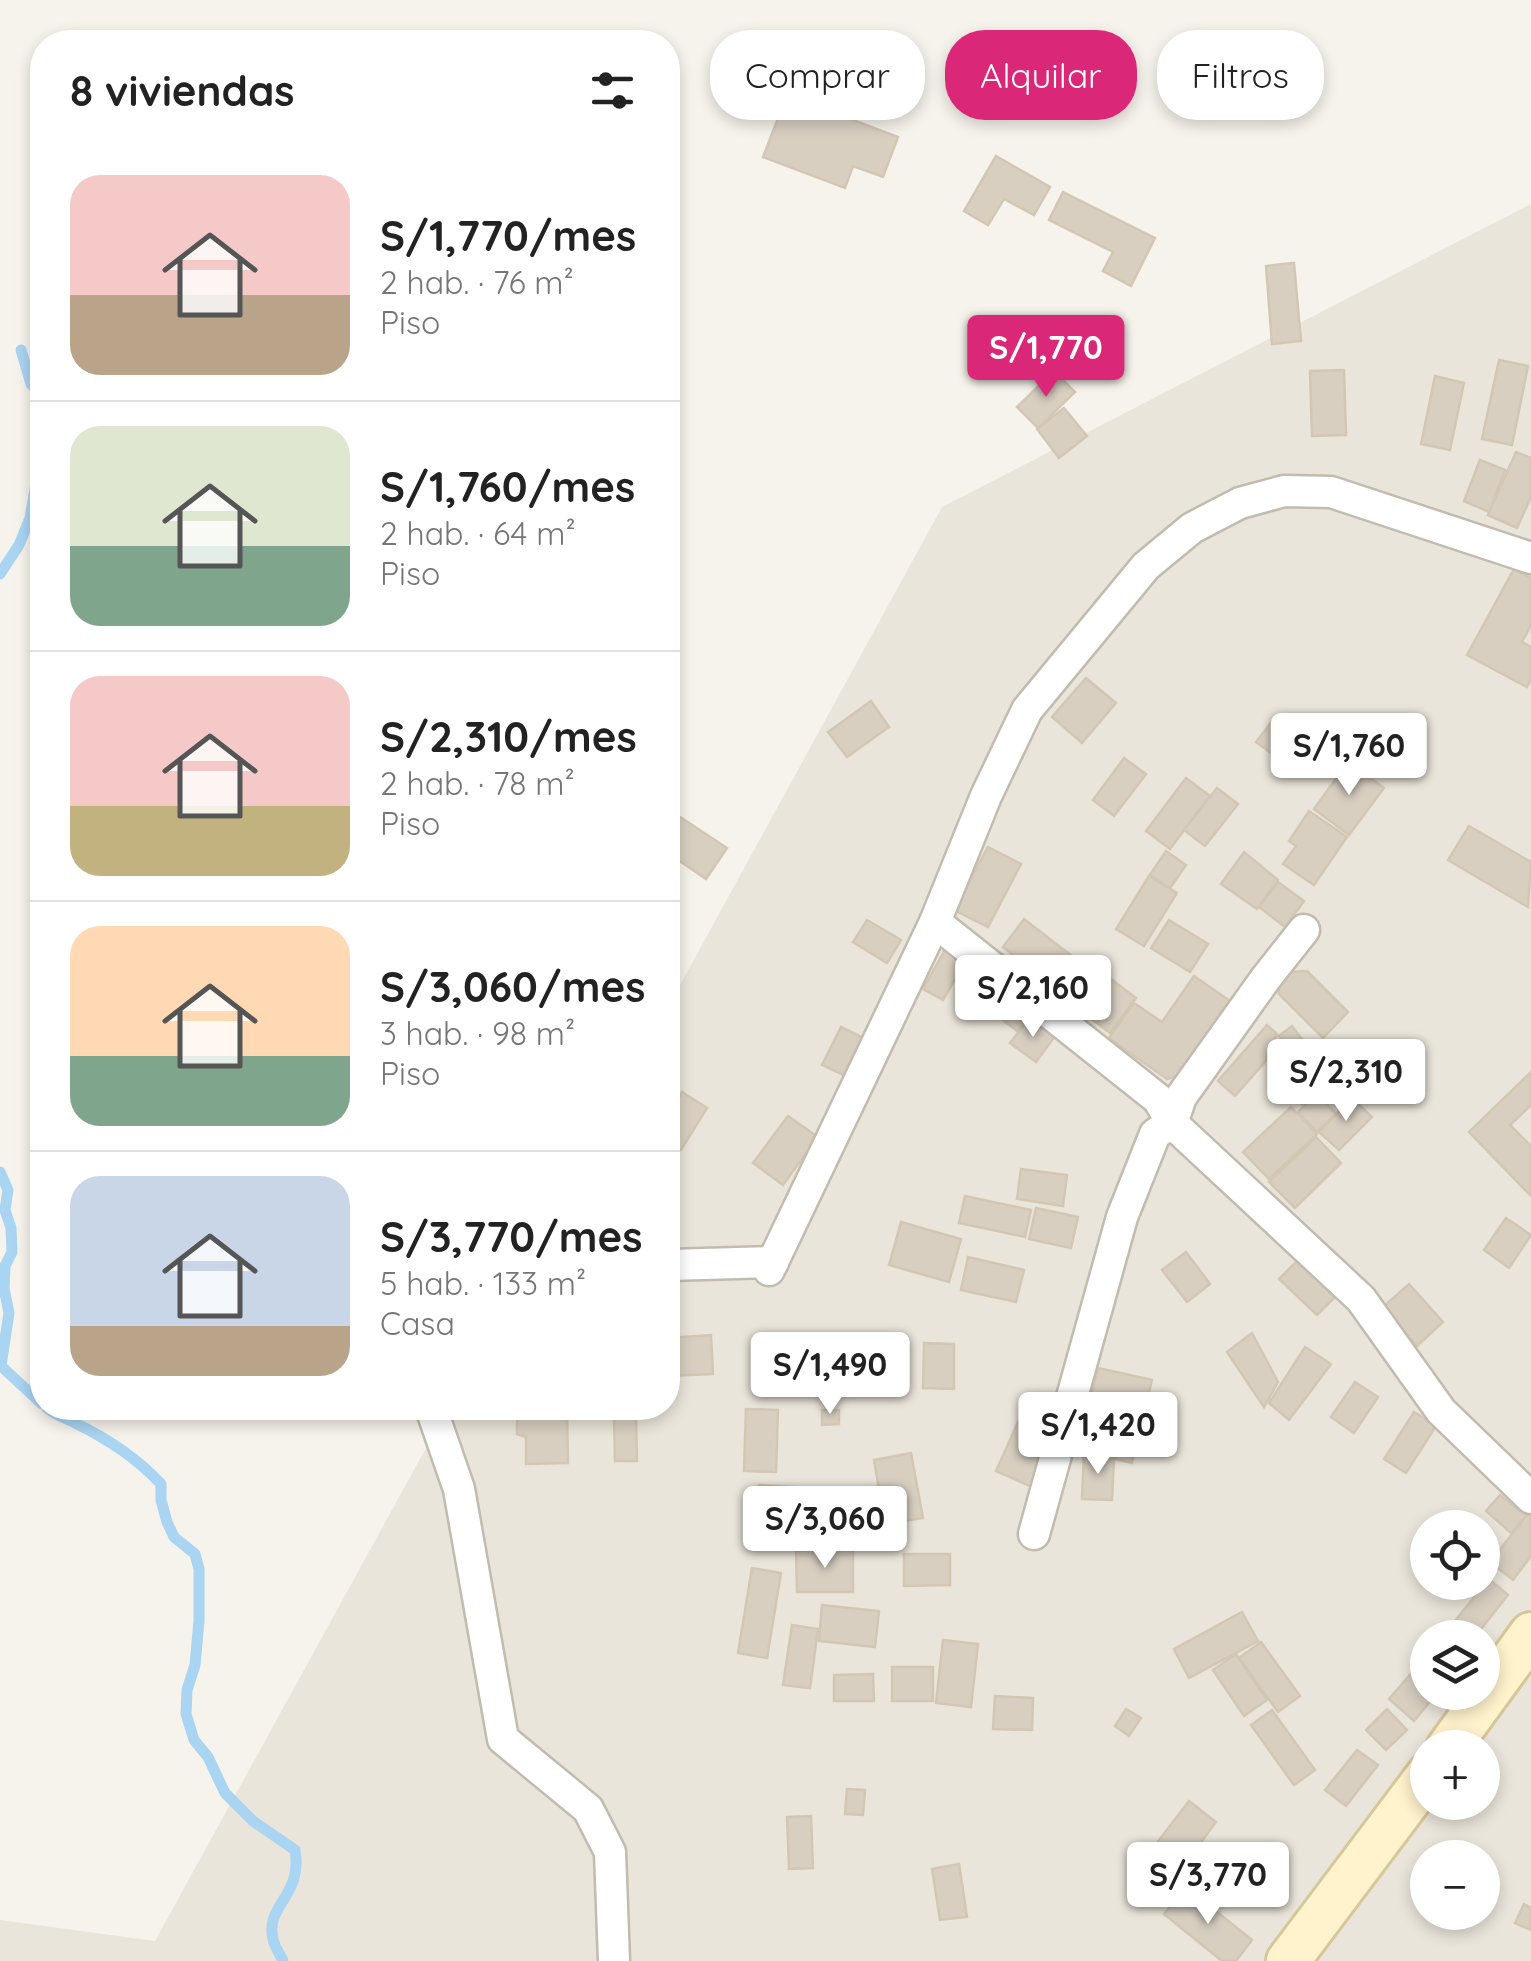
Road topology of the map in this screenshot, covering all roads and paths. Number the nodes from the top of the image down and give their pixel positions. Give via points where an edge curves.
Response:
1 (1531, 558) edge
2 (935, 922) junction
3 (1304, 930) dead end
4 (1172, 1123) junction
5 (680, 1266) edge
6 (436, 1420) edge
7 (1531, 1498) edge
8 (1034, 1534) dead end
9 (1531, 1634) edge
10 (1461, 1730) edge
11 (1410, 1799) edge
12 (614, 1961) edge
13 (1288, 1961) edge

1 - 2 street via 1331,492 1284,491 1240,503 1192,528 1146,566 1027,710
2 - 4 street via 1158,1100
2 - 5 street via 771,1266
3 - 4 street via 1181,1097
4 - 7 street via 1362,1299 1442,1411
4 - 8 street via 1155,1134 1122,1217
6 - 12 street via 459,1489 503,1739 588,1809 610,1852
9 - 10 street
11 - 13 street

